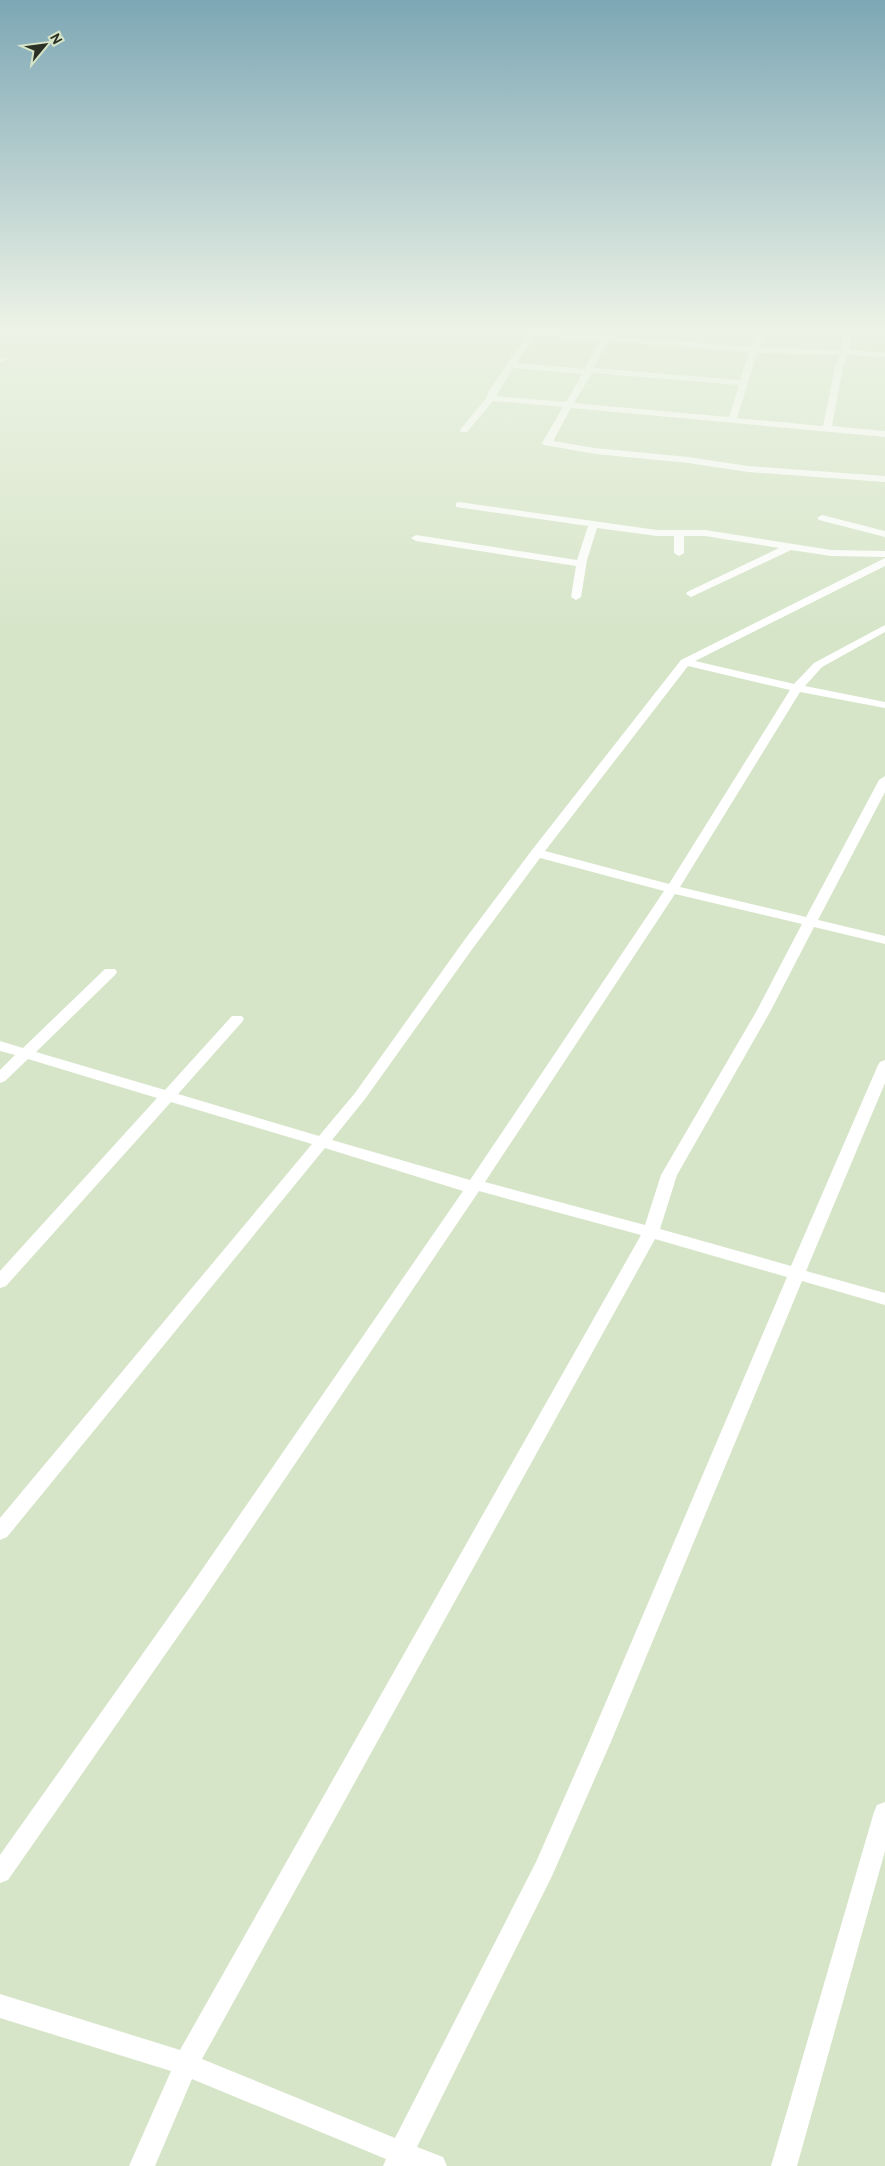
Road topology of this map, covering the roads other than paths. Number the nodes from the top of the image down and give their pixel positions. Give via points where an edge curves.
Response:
1 (554, 430) edge
2 (847, 430) edge
3 (885, 434) edge
4 (885, 479) edge
5 (458, 505) dead end
6 (822, 518) dead end
7 (594, 524) junction
8 (679, 533) junction
9 (885, 534) edge
10 (416, 538) dead end
11 (792, 546) junction
12 (679, 553) dead end
13 (885, 554) edge
14 (885, 561) edge
15 (580, 563) junction
16 (692, 594) dead end
17 (576, 597) dead end
18 (884, 630) edge
19 (685, 662) junction
20 (797, 688) junction
21 (885, 705) edge
22 (885, 780) edge
23 (537, 853) junction
24 (672, 889) junction
25 (811, 922) junction
26 (885, 940) edge
27 (110, 972) dead end
28 (236, 1019) dead end
29 (0, 1046) edge
30 (26, 1054) junction
31 (885, 1065) edge
32 (0, 1078) edge
33 (166, 1097) junction
34 (322, 1140) junction
35 (476, 1184) junction
36 (651, 1232) junction
37 (796, 1274) junction
38 (0, 1282) edge
39 (885, 1299) edge
40 (0, 1532) edge
41 (885, 1812) edge
42 (0, 1873) edge
43 (0, 2006) edge
44 (186, 2064) junction
45 (398, 2159) edge
46 (142, 2166) edge
47 (434, 2166) edge
48 (784, 2166) edge

1 - 4 street via 547,443 748,469
2 - 3 street
5 - 7 street
6 - 9 street
7 - 8 street
7 - 15 street
8 - 11 street via 705,533
8 - 12 street
10 - 15 street
11 - 13 street via 831,552
11 - 16 street
14 - 19 street
15 - 17 street
18 - 20 street via 818,665
19 - 20 street
19 - 23 street
20 - 21 street
20 - 24 street
22 - 25 street
23 - 24 street
23 - 34 street via 367,1086
24 - 25 street
24 - 35 street
25 - 26 street
25 - 36 street via 669,1175
27 - 30 street
28 - 33 street
29 - 30 street
30 - 32 street
30 - 33 street
31 - 37 street
33 - 34 street
33 - 38 street
34 - 35 street via 466,1186
34 - 40 street
35 - 36 street
35 - 42 street via 203,1585
36 - 37 street
36 - 44 street
37 - 39 street
37 - 45 street via 548,1860
41 - 48 street
43 - 44 street
44 - 45 street
44 - 46 street
45 - 47 street

